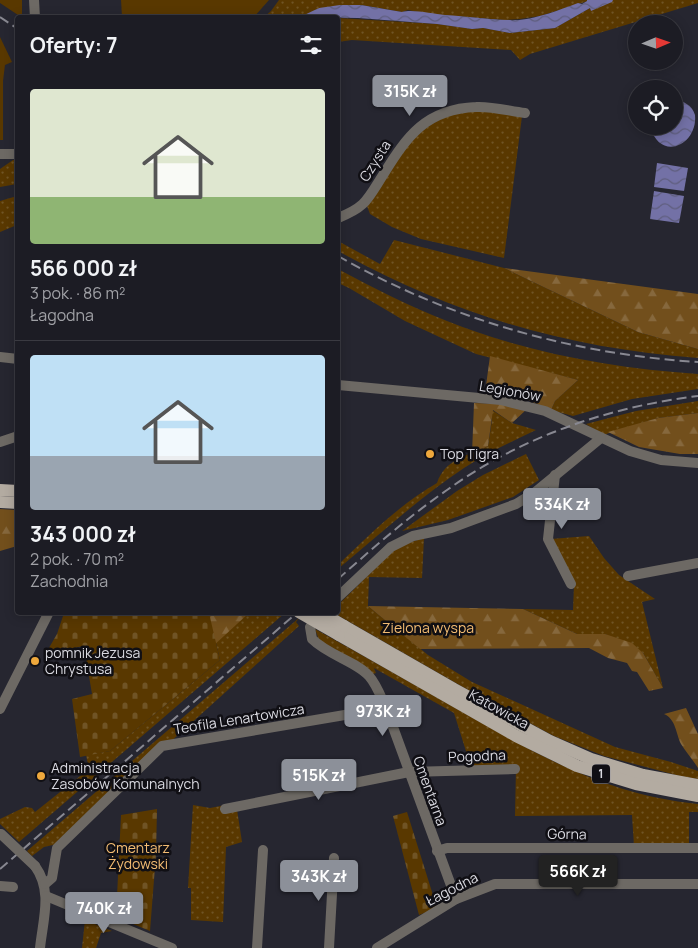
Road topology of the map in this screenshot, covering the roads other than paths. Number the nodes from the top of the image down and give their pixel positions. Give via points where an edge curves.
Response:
1 (34, 0) edge
2 (35, 15) edge
3 (525, 113) dead end
4 (0, 154) edge
5 (15, 154) edge
6 (340, 217) edge
7 (0, 357) edge
8 (15, 359) edge
9 (340, 385) edge
10 (15, 437) edge
11 (601, 438) junction
12 (0, 442) edge
13 (698, 463) edge
14 (555, 475) junction
15 (0, 490) edge
16 (15, 491) edge
17 (0, 502) edge
18 (15, 503) edge
19 (698, 563) edge
20 (628, 576) dead end
21 (571, 584) dead end
22 (340, 595) edge
23 (47, 615) edge
24 (306, 615) edge
25 (320, 615) edge
26 (325, 615) edge
27 (341, 630) junction
28 (386, 708) junction
29 (0, 709) edge
30 (515, 769) dead end
31 (409, 772) junction
32 (698, 785) edge
33 (698, 796) edge
34 (226, 809) dead end
35 (1, 833) edge
36 (698, 848) edge
37 (262, 850) dead end
38 (436, 851) junction
39 (334, 858) dead end
40 (45, 884) junction
41 (698, 884) edge
42 (0, 886) edge
43 (13, 887) dead end
44 (46, 896) junction
45 (456, 899) junction
46 (40, 948) edge
47 (172, 948) edge
48 (257, 948) edge
49 (329, 948) edge
50 (376, 948) edge

1 - 2 street
3 - 6 street, Czysta via 477,107 453,110 435,117 418,127 402,144 366,202 356,211
4 - 5 street
7 - 8 street
9 - 11 street, Legionów via 516,403 546,411
10 - 12 street
11 - 13 street, Legionów via 661,460
11 - 14 street
14 - 21 street via 548,538
14 - 22 street via 516,504 452,528 413,536 391,547
15 - 16 main road
17 - 18 main road
19 - 20 street
23 - 29 street
24 - 27 main road, Katowicka / 1, bridge
25 - 28 street, Cmentarna via 310,628 312,639 368,674
26 - 27 main road, Katowicka / 1, bridge
27 - 32 main road, Katowicka / 1 via 590,759 643,775
27 - 33 main road, Katowicka / 1 via 516,736 576,766 636,784
28 - 31 street, Cmentarna
28 - 40 street, Teofila Lenartowicza via 162,746 57,848 52,878
30 - 31 street, Pogodna
31 - 34 street, Pogodna
31 - 38 street, Cmentarna
35 - 40 street, bridge via 35,866
36 - 38 street, Górna via 447,848
37 - 48 street
38 - 45 street, Cmentarna
39 - 49 street
40 - 44 street
41 - 45 street, Łagodna via 495,884
42 - 43 street
44 - 46 street
44 - 47 street
45 - 50 street, Łagodna

